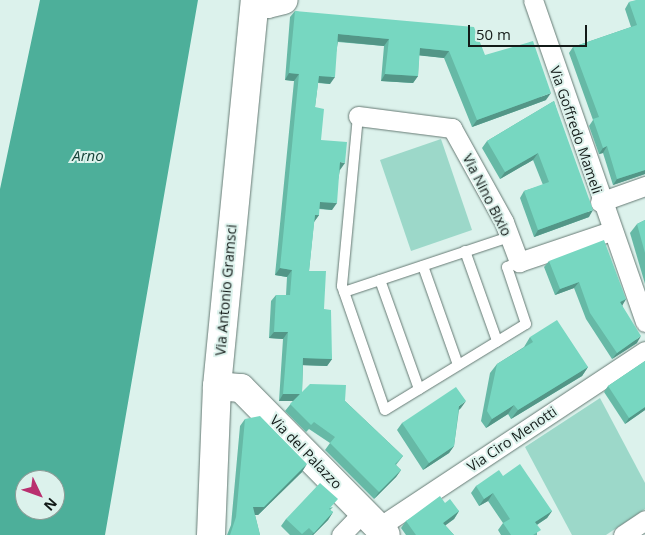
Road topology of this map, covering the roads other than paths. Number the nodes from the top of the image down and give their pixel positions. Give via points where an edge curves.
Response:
1 (533, 0) edge
2 (268, 1) edge
3 (358, 116) joint
4 (645, 186) edge
5 (600, 202) junction
6 (610, 231) junction
7 (509, 237) junction
8 (465, 251) junction
9 (519, 262) junction
10 (423, 266) junction
11 (380, 280) junction
12 (344, 292) junction
13 (645, 322) edge
14 (496, 341) junction
15 (645, 351) edge
16 (458, 365) junction
17 (217, 386) junction
18 (419, 389) junction
19 (645, 520) edge
20 (376, 524) edge
21 (211, 535) edge
22 (341, 535) edge
23 (623, 535) edge

1 - 5 street, Via Goffredo Mameli
2 - 17 main road, Via Antonio Gramsci via 253,46
3 - 7 street, Via Nino Bixio via 452,128
3 - 12 lane
4 - 5 street, Via Goffredo Mameli
5 - 6 street, Via Goffredo Mameli
6 - 9 street
6 - 13 street, Via Goffredo Mameli
7 - 8 lane
7 - 9 street, Via Nino Bixio
8 - 10 lane
8 - 14 lane
9 - 14 lane via 507,267 526,324
10 - 11 lane
10 - 16 lane
11 - 12 lane
11 - 18 lane
12 - 18 lane via 385,410
14 - 16 lane
15 - 20 street, Via Ciro Menotti
16 - 18 lane
17 - 20 main road, Via del Palazzo via 241,388
17 - 21 main road, Via Antonio Gramsci
19 - 23 street
20 - 22 street, Via Ciro Menotti

